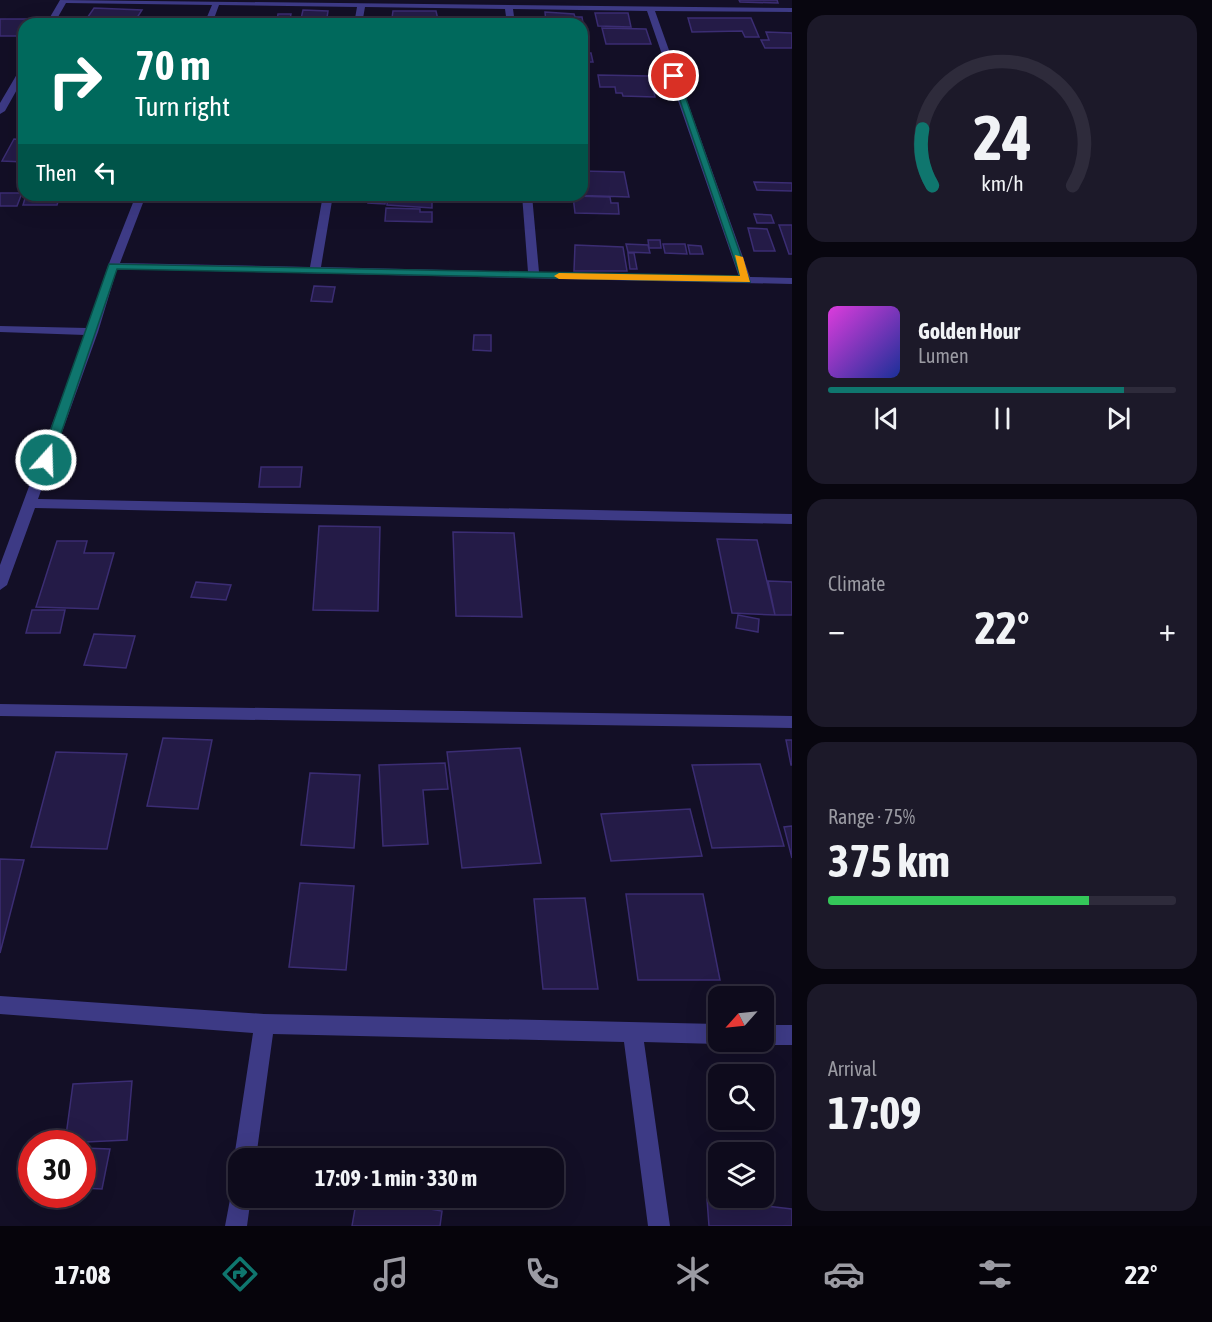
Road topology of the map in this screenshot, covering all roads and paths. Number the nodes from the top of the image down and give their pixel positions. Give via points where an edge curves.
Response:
1 (64, 1) edge
2 (216, 4) junction
3 (362, 4) junction
4 (509, 6) junction
5 (650, 8) junction
6 (792, 10) edge
7 (54, 18) edge
8 (210, 18) edge
9 (359, 18) edge
10 (510, 18) edge
11 (18, 80) edge
12 (0, 111) edge
13 (139, 201) edge
14 (327, 201) edge
15 (528, 201) edge
16 (113, 266) junction
17 (315, 269) junction
18 (534, 275) junction
19 (746, 280) junction
20 (792, 281) edge
21 (0, 328) edge
22 (92, 332) junction
23 (30, 503) junction
24 (792, 519) edge
25 (0, 585) edge
26 (0, 710) edge
27 (792, 722) edge
28 (0, 1005) edge
29 (264, 1024) junction
30 (633, 1033) junction
31 (708, 1034) edge
32 (774, 1035) edge
33 (792, 1035) edge
34 (246, 1148) edge
35 (238, 1208) edge
36 (236, 1226) edge
37 (659, 1226) edge

1 - 2 street
1 - 7 street
2 - 3 street
2 - 8 street
3 - 4 street
3 - 9 street
4 - 5 street
4 - 10 street
5 - 6 street
5 - 19 street
11 - 12 street
13 - 16 street
14 - 17 street
15 - 18 street
16 - 17 street
16 - 22 street
17 - 18 street
18 - 19 street
19 - 20 street
21 - 22 street
22 - 23 street
23 - 24 street
23 - 25 street
26 - 27 street
28 - 29 street
29 - 30 street
29 - 34 street
30 - 31 street
30 - 37 street
32 - 33 street
35 - 36 street

